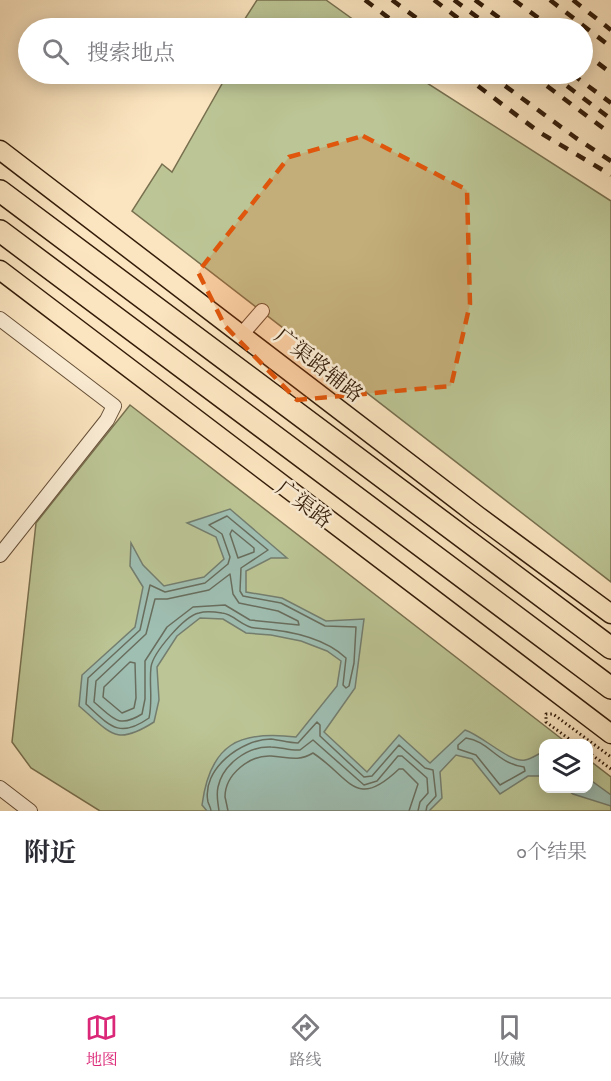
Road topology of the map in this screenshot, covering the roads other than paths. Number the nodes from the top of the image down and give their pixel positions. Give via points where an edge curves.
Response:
1 (0, 150) edge
2 (0, 191) edge
3 (0, 231) edge
4 (0, 250) edge
5 (0, 270) edge
6 (262, 311) dead end
7 (108, 312) junction
8 (0, 319) edge
9 (242, 334) junction
10 (0, 555) edge
11 (611, 614) edge
12 (611, 648) edge
13 (611, 687) edge
14 (611, 734) edge
15 (0, 788) edge
16 (30, 811) edge

1 - 9 main road, 广渠路辅路
2 - 12 highway
3 - 7 highway, 广渠路
4 - 7 highway
5 - 14 main road, 广渠路
6 - 9 street
7 - 13 highway, 广渠路
8 - 10 street via 114,406
9 - 11 main road, 广渠路辅路
15 - 16 street

